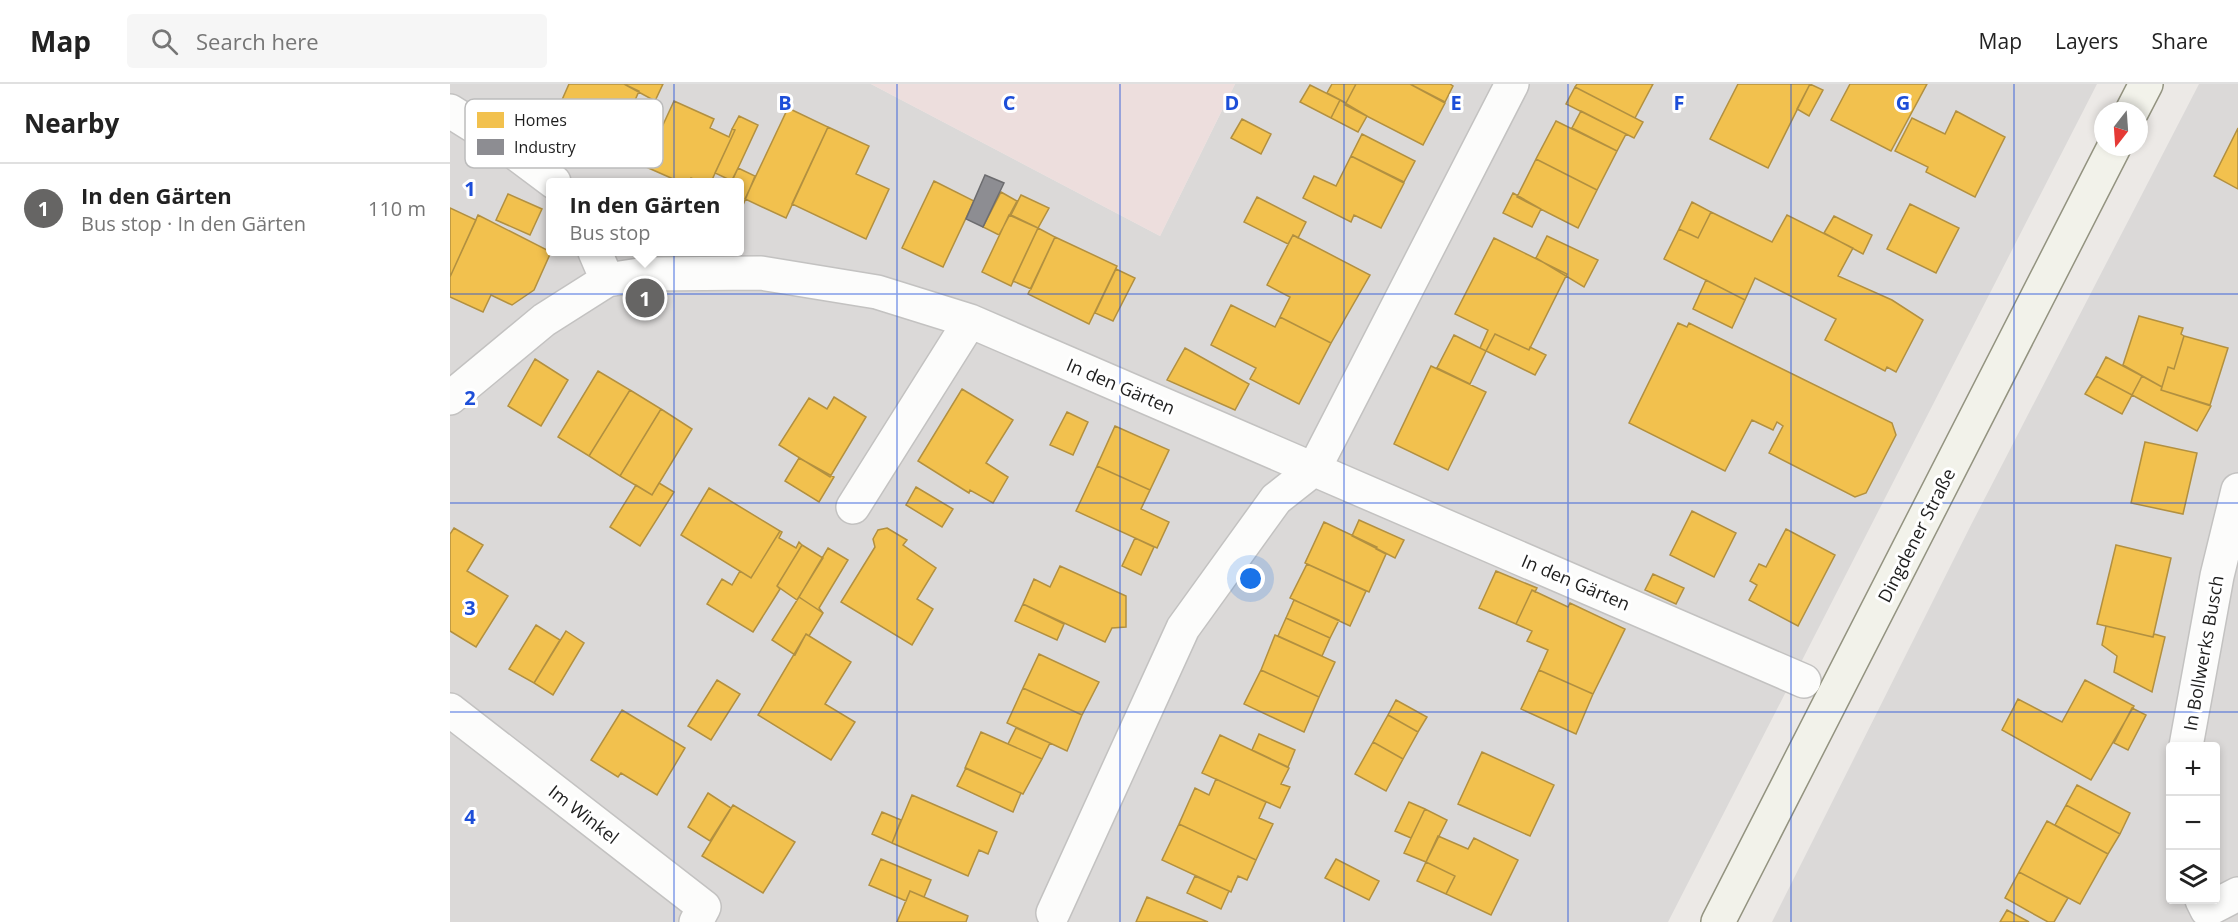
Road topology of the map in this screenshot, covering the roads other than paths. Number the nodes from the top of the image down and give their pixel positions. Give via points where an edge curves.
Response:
1 (1512, 84) edge
2 (2146, 84) edge
3 (2137, 102) edge
4 (450, 111) edge
5 (465, 120) edge
6 (2109, 156) edge
7 (535, 168) edge
8 (548, 178) edge
9 (601, 266) edge
10 (970, 321) junction
11 (450, 398) edge
12 (1314, 469) junction
13 (2238, 490) edge
14 (854, 507) dead end
15 (1804, 681) dead end
16 (450, 710) edge
17 (2187, 742) edge
18 (2238, 894) edge
19 (2200, 910) edge
20 (1053, 913) dead end
21 (696, 922) edge
22 (1718, 922) edge

1 - 12 street
2 - 3 main road
4 - 5 street
6 - 22 main road, Dingdener Straße
7 - 8 street
9 - 10 street, In den Gärten via 645,274 761,273 877,292
9 - 11 street, In den Gärten via 544,320
10 - 12 street, In den Gärten
10 - 14 street
12 - 15 street, In den Gärten
12 - 20 street via 1276,499 1183,628
13 - 17 street, In Bollwerks Busch via 2217,576
16 - 21 street, Im Winkel via 704,907
18 - 19 street

